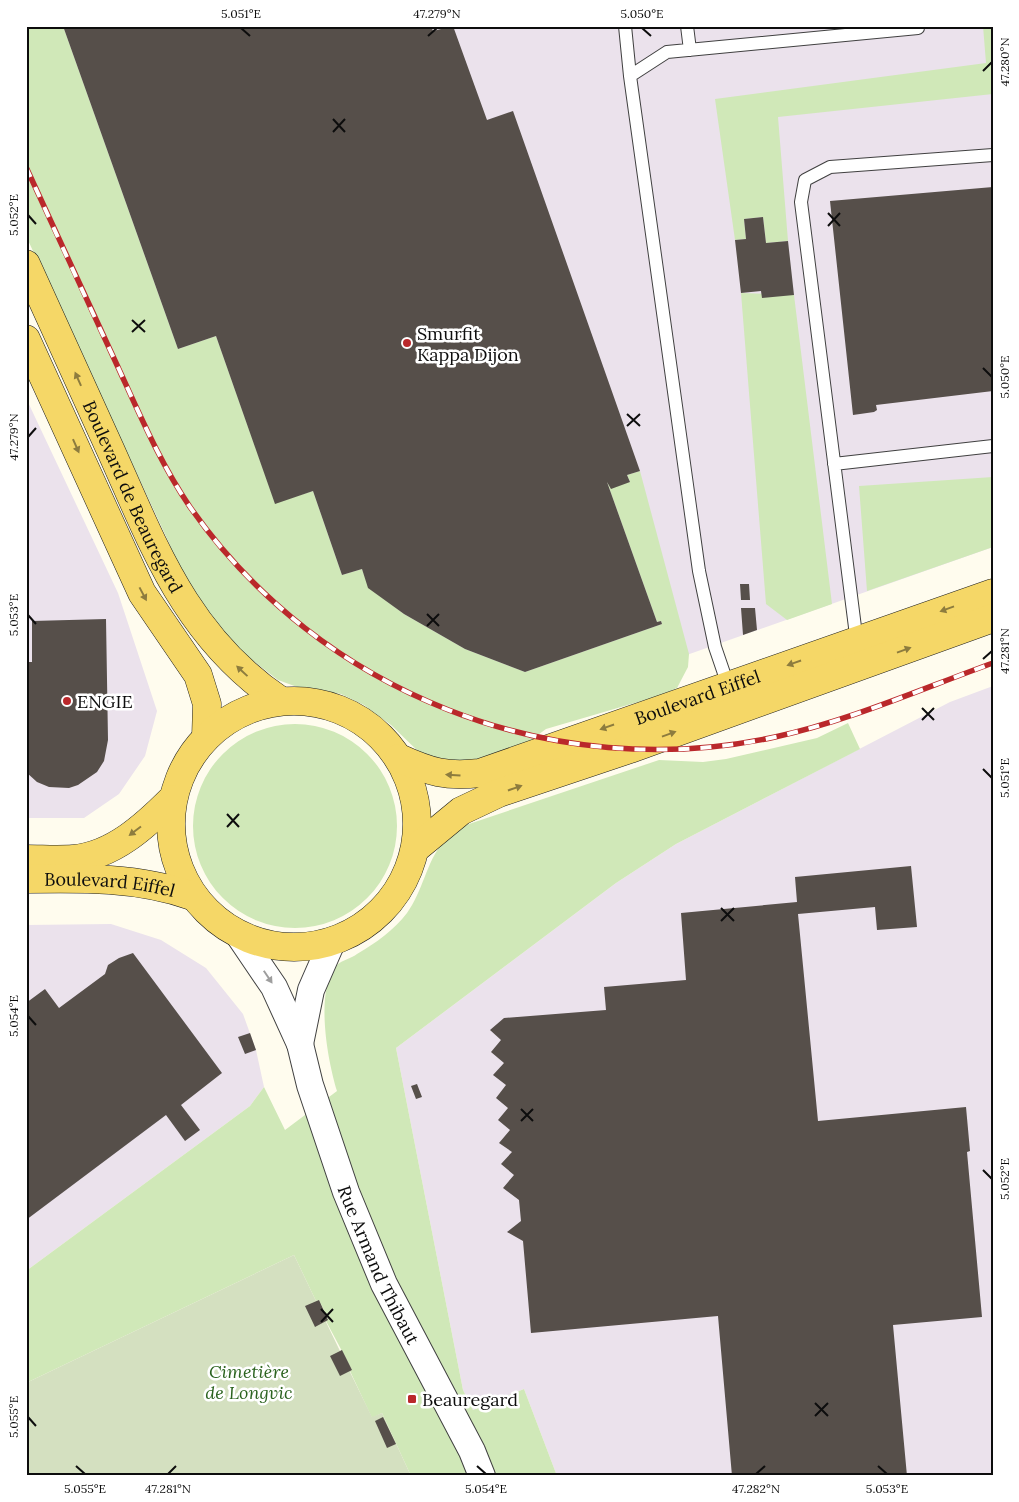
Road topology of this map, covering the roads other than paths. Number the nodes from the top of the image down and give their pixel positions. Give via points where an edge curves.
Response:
1 (625, 26) edge
2 (687, 26) edge
3 (918, 26) edge
4 (690, 50) junction
5 (630, 76) junction
6 (993, 155) edge
7 (26, 264) edge
8 (26, 339) edge
9 (993, 446) edge
10 (834, 464) junction
11 (993, 593) edge
12 (993, 618) edge
13 (860, 653) junction
14 (732, 698) junction
15 (281, 700) junction
16 (206, 737) junction
17 (399, 758) junction
18 (172, 799) junction
19 (415, 849) junction
20 (26, 859) edge
21 (26, 879) edge
22 (192, 896) junction
23 (240, 937) junction
24 (332, 942) junction
25 (300, 1044) junction
26 (482, 1476) edge

1 - 5 lane
2 - 4 lane
3 - 4 lane
4 - 5 lane via 667,52
5 - 14 lane via 699,571 715,647
6 - 10 lane via 830,167 805,180 801,202
15 -> 7 main road, Boulevard de Beauregard via 257,685 210,638 173,586
8 -> 16 main road, Boulevard de Beauregard via 142,593 198,675 206,704
9 - 10 lane
10 - 13 lane
11 -> 13 main road, Boulevard Eiffel
13 -> 12 main road, Boulevard Eiffel
13 - 14 main road, Boulevard Eiffel
14 -> 17 main road, Boulevard Eiffel via 480,773 454,776 420,768
19 -> 14 main road, Boulevard Eiffel via 461,811
15 - 16 main road via 240,712
15 - 17 main road via 315,702 348,712 377,732
16 - 18 main road via 184,766
17 - 19 main road via 410,779 416,802 418,826
18 -> 20 main road, Boulevard Eiffel via 130,836 91,856
18 - 22 main road via 170,833 176,866
19 - 24 main road via 404,880 386,907 361,928
21 - 22 main road, Boulevard Eiffel via 79,878 139,883 170,888
22 - 23 main road via 214,919
23 - 24 main road via 285,948
23 -> 25 street, Rue Armand Thibaut via 274,986
24 - 25 street, Rue Armand Thibaut via 311,990
25 - 26 street, Rue Armand Thibaut via 321,1118 363,1236 384,1284

